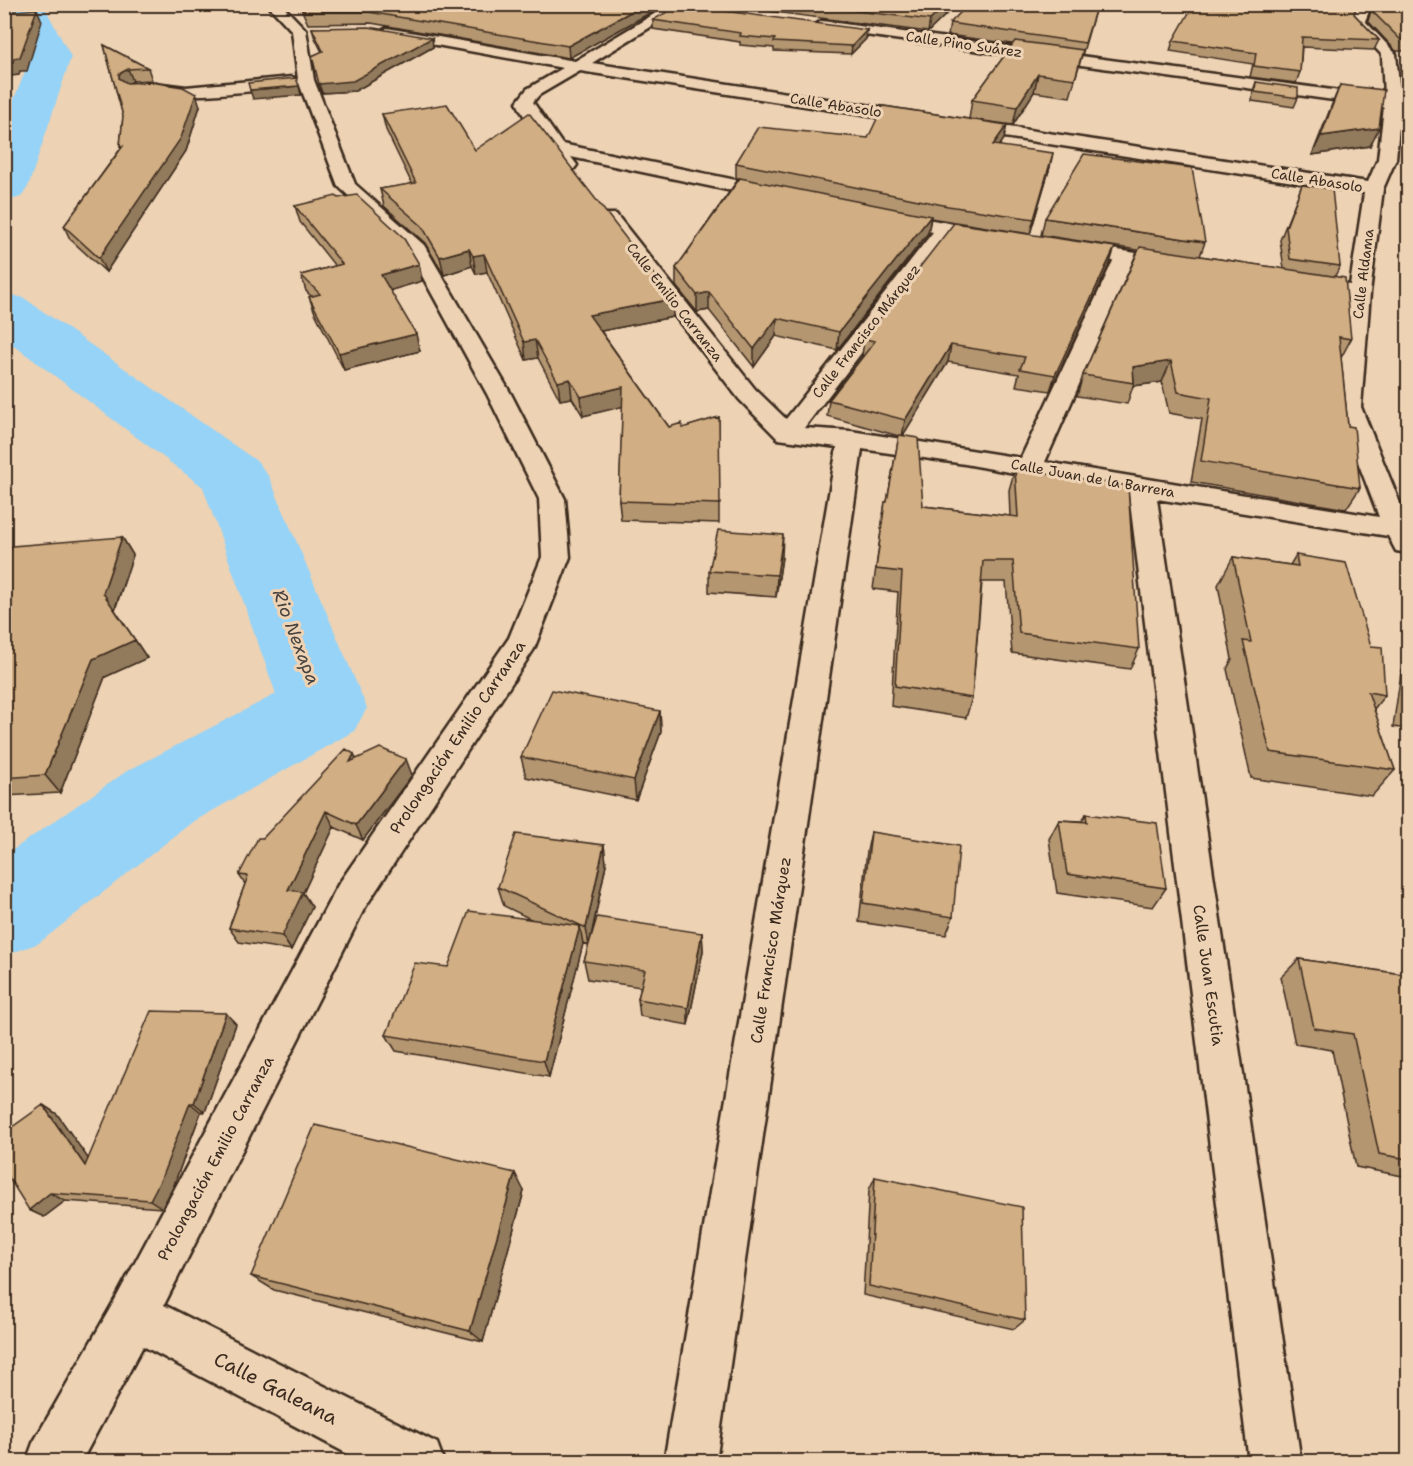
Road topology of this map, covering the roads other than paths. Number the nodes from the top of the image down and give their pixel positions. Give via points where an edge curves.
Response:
1 (273, 4) edge
2 (1365, 4) edge
3 (680, 5) edge
4 (701, 9) edge
5 (805, 23) edge
6 (948, 25) edge
7 (371, 29) edge
8 (932, 39) junction
9 (580, 66) junction
10 (306, 80) junction
11 (134, 88) edge
12 (1393, 103) junction
13 (555, 148) junction
14 (1398, 161) edge
15 (583, 184) edge
16 (1374, 189) junction
17 (799, 199) edge
18 (597, 203) edge
19 (867, 213) edge
20 (945, 229) junction
21 (1013, 239) edge
22 (1046, 245) edge
23 (1125, 257) junction
24 (1195, 268) edge
25 (1289, 282) edge
26 (1359, 293) junction
27 (787, 434) junction
28 (851, 439) junction
29 (1030, 466) junction
30 (1143, 488) junction
31 (1405, 537) edge
32 (133, 1315) junction
33 (52, 1461) edge
34 (418, 1461) edge
35 (690, 1461) edge
36 (1275, 1461) edge

1 - 10 street, Prolongación Emilio Carranza via 305,29
2 - 12 street, Calle Aldama via 1358,22 1389,54
3 - 4 street
3 - 9 street
5 - 8 street, Calle Pino Suárez
6 - 8 street
7 - 9 street, Calle Abasolo
8 - 12 street, Calle Pino Suárez
9 - 13 street via 533,92 525,102
9 - 16 street, Calle Abasolo
10 - 11 street via 186,92
10 - 32 street, Prolongación Emilio Carranza via 347,186 417,249 499,394 552,499 556,557 523,641 351,897
12 - 14 street, Calle Aldama
13 - 15 street
13 - 17 street
14 - 16 street, Calle Aldama
16 - 26 street, Calle Aldama
18 - 27 street, Calle Emilio Carranza via 747,394
19 - 20 street
20 - 21 street
20 - 27 street, Calle Francisco Márquez
22 - 23 street
23 - 24 street
23 - 29 street
25 - 26 street
26 - 31 street, Calle Aldama via 1348,407
27 - 28 street, Calle Juan de la Barrera
28 - 29 street, Calle Juan de la Barrera
28 - 35 street, Calle Francisco Márquez
29 - 30 street, Calle Juan de la Barrera
30 - 31 street, Calle Juan de la Barrera
30 - 36 street, Calle Juan Escutia
32 - 33 street
32 - 34 street, Calle Galeana

